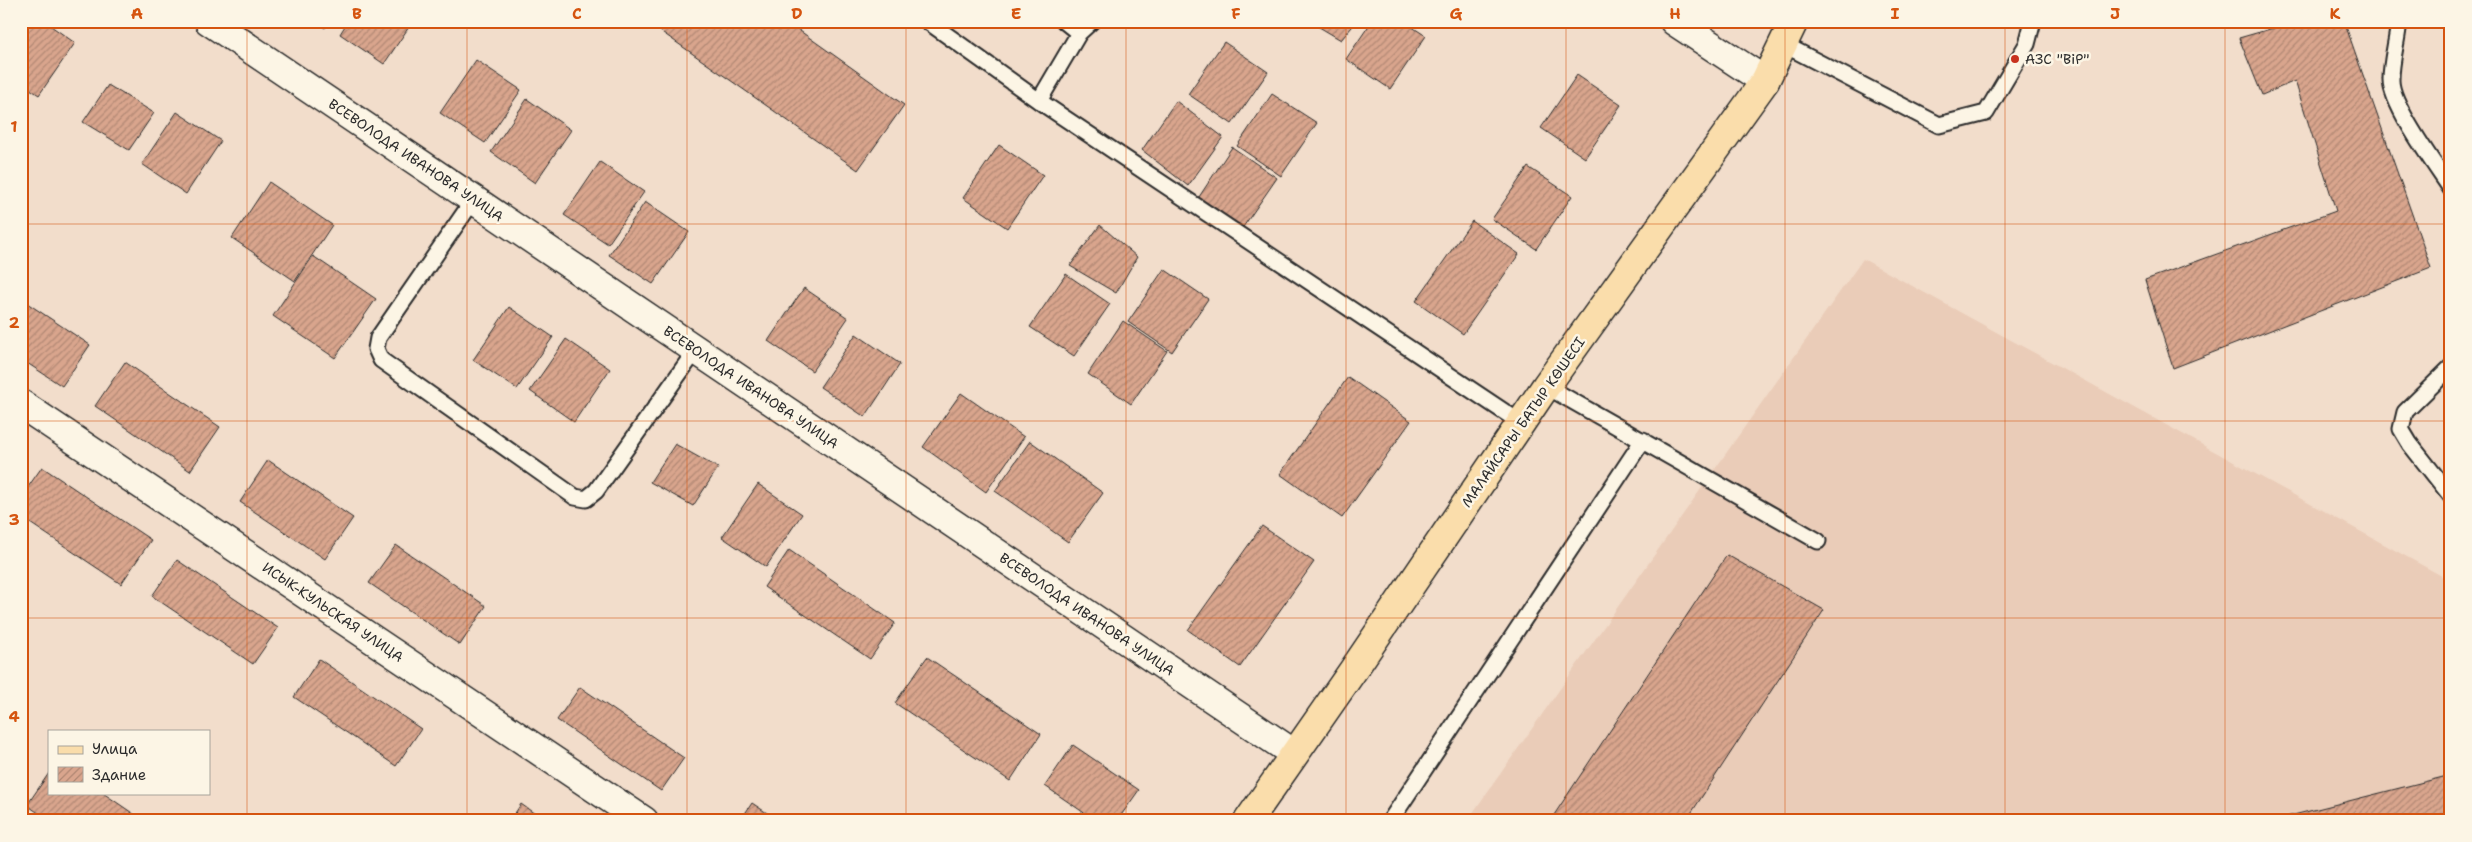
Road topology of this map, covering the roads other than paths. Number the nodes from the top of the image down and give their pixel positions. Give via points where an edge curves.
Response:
1 (208, 21) edge
2 (927, 21) edge
3 (1064, 21) edge
4 (1092, 21) edge
5 (1674, 21) edge
6 (2033, 21) edge
7 (2397, 21) edge
8 (1079, 33) junction
9 (1789, 33) edge
10 (1765, 81) junction
11 (1039, 101) junction
12 (2451, 189) edge
13 (474, 199) junction
14 (696, 350) junction
15 (2451, 367) edge
16 (1546, 386) junction
17 (21, 404) edge
18 (1521, 423) junction
19 (1643, 440) junction
20 (2451, 496) edge
21 (1818, 541) dead end
22 (1294, 753) junction
23 (644, 821) edge
24 (1248, 821) edge
25 (1390, 821) edge

1 - 13 street, ВСЕВОЛОДА ИВАНОВА УЛИЦА
2 - 11 lane
3 - 8 lane
4 - 8 lane
5 - 10 street
6 - 9 lane via 2026,44 1986,113 1939,125
7 - 12 lane via 2390,80 2395,97
8 - 11 lane
9 - 10 main road, МАЛАЙСАРЫ БАТЫР КӨШЕСІ
10 - 16 main road, МАЛАЙСАРЫ БАТЫР КӨШЕСІ
11 - 18 lane
13 - 14 street, ВСЕВОЛОДА ИВАНОВА УЛИЦА
13 - 14 lane via 378,338 376,349 382,360 575,497 586,498 596,491
14 - 22 street, ВСЕВОЛОДА ИВАНОВА УЛИЦА
15 - 20 lane via 2405,412 2401,429
16 - 18 main road, МАЛАЙСАРЫ БАТЫР КӨШЕСІ
16 - 19 lane
17 - 23 street, ИСЫК-КУЛЬСКАЯ УЛИЦА
18 - 22 main road, МАЛАЙСАРЫ БАТЫР КӨШЕСІ
19 - 21 lane
19 - 25 lane
22 - 24 main road, МАЛАЙСАРЫ БАТЫР КӨШЕСІ

